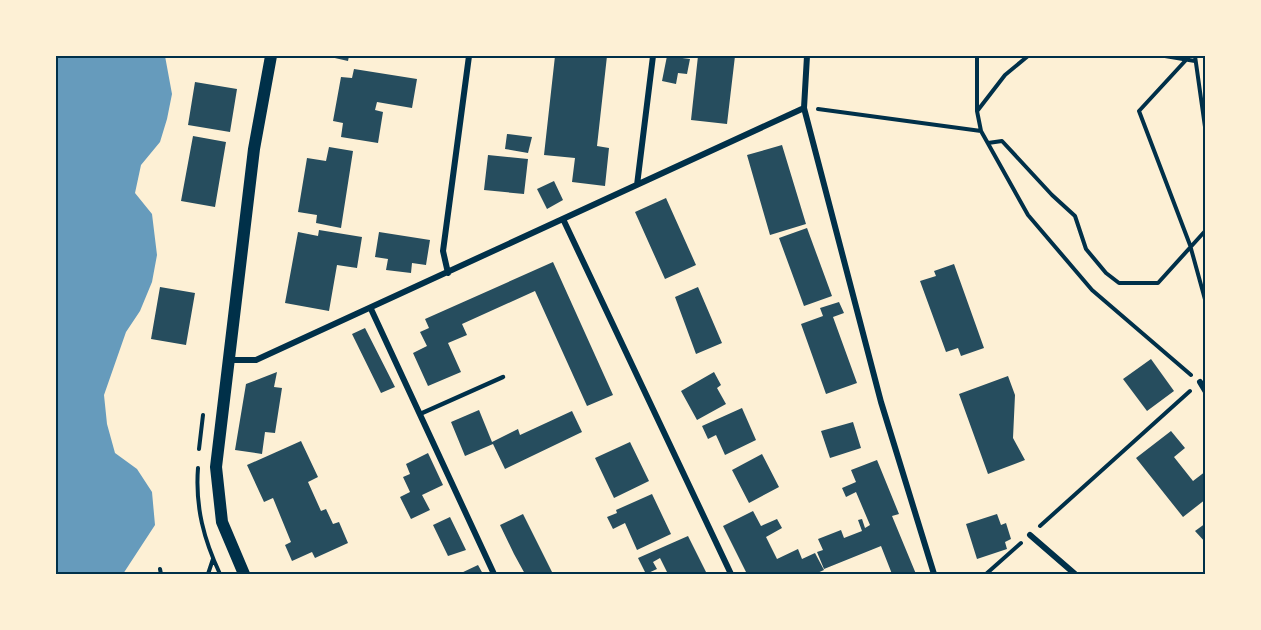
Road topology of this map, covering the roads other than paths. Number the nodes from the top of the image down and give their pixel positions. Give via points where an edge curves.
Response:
1 (271, 56) edge
2 (469, 56) edge
3 (653, 56) edge
4 (807, 56) edge
5 (804, 108) junction
6 (637, 185) junction
7 (563, 219) junction
8 (448, 273) junction
9 (371, 309) junction
10 (230, 360) junction
11 (503, 377) dead end
12 (1200, 382) road end
13 (1206, 392) edge
14 (420, 414) junction
15 (1030, 535) road end
16 (244, 574) edge
17 (494, 574) edge
18 (730, 574) edge
19 (934, 574) edge
20 (1075, 574) edge

1 - 10 main road via 254,149
2 - 8 street via 443,251
3 - 6 street
4 - 5 street
5 - 6 street
5 - 19 street via 881,402
6 - 7 street
7 - 8 street
7 - 18 street
8 - 9 street
9 - 10 street via 256,360
9 - 14 street
10 - 16 main road via 219,437 217,493 222,522
11 - 14 lane
12 - 13 street
14 - 17 street
15 - 20 street

